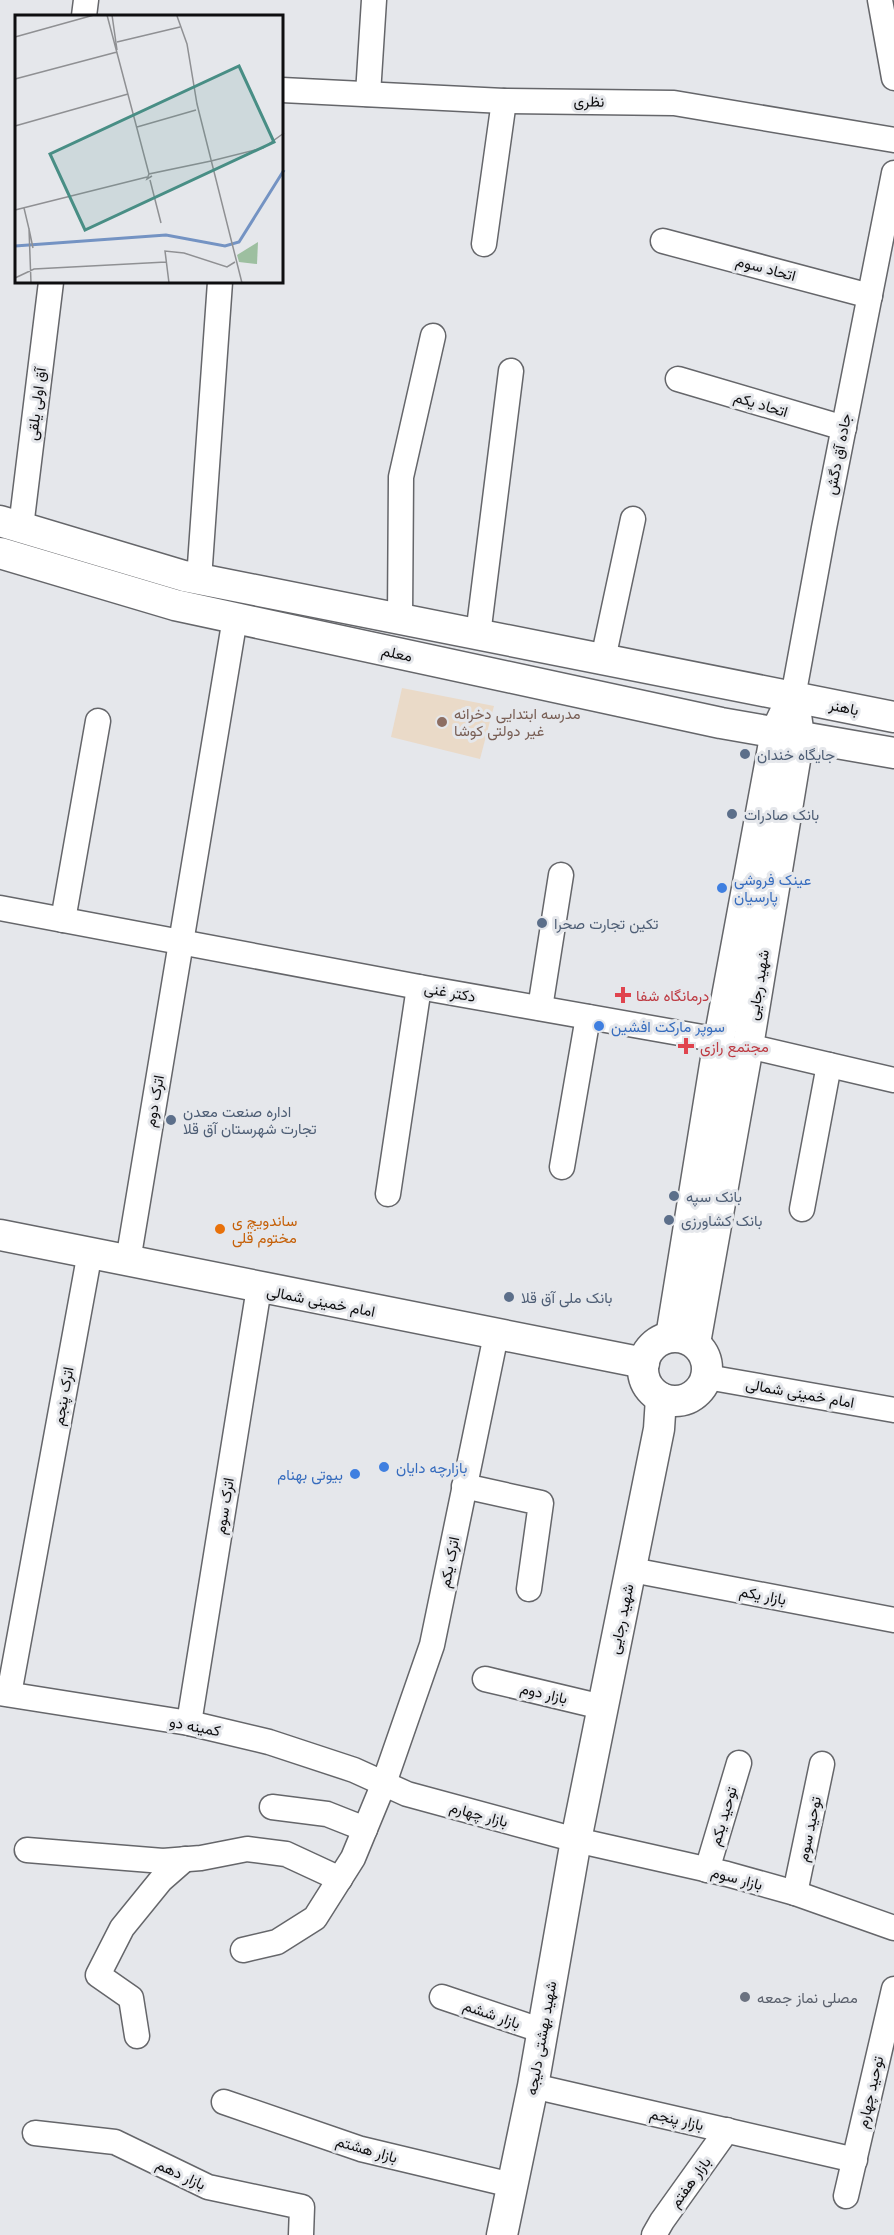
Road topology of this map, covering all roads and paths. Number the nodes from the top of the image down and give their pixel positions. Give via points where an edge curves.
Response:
1 (86, 0) edge
2 (374, 0) edge
3 (880, 0) edge
4 (84, 15) edge
5 (894, 78) edge
6 (284, 90) edge
7 (368, 94) junction
8 (504, 101) junction
9 (894, 140) edge
10 (894, 173) edge
11 (663, 241) dead end
12 (484, 244) dead end
13 (51, 284) edge
14 (220, 284) edge
15 (870, 296) junction
16 (433, 336) dead end
17 (511, 371) dead end
18 (678, 379) dead end
19 (844, 428) junction
20 (633, 519) dead end
21 (10, 524) edge
22 (0, 553) edge
23 (192, 578) junction
24 (175, 605) junction
25 (236, 618) junction
26 (400, 619) junction
27 (478, 634) junction
28 (603, 659) junction
29 (793, 697) junction
30 (894, 717) edge
31 (98, 721) dead end
32 (787, 734) junction
33 (894, 753) edge
34 (561, 875) dead end
35 (0, 908) edge
36 (63, 920) junction
37 (181, 942) junction
38 (419, 987) junction
39 (540, 1008) junction
40 (588, 1017) junction
41 (734, 1043) junction
42 (829, 1065) junction
43 (894, 1080) edge
44 (562, 1167) dead end
45 (388, 1194) dead end
46 (802, 1209) dead end
47 (0, 1235) edge
48 (90, 1252) junction
49 (128, 1261) junction
50 (259, 1288) junction
51 (496, 1335) junction
52 (683, 1340) junction
53 (644, 1363) junction
54 (707, 1377) junction
55 (661, 1398) junction
56 (894, 1410) edge
57 (464, 1486) junction
58 (632, 1570) junction
59 (528, 1589) dead end
60 (894, 1620) edge
61 (485, 1679) dead end
62 (4, 1693) edge
63 (602, 1707) junction
64 (189, 1723) junction
65 (739, 1762) dead end
66 (822, 1764) dead end
67 (384, 1783) junction
68 (272, 1807) dead end
69 (365, 1829) junction
70 (576, 1840) junction
71 (27, 1850) dead end
72 (185, 1859) junction
73 (707, 1870) junction
74 (340, 1879) junction
75 (795, 1893) junction
76 (894, 1928) edge
77 (243, 1950) dead end
78 (894, 1989) edge
79 (442, 1997) dead end
80 (543, 2031) junction
81 (137, 2036) dead end
82 (533, 2086) junction
83 (224, 2102) dead end
84 (727, 2130) junction
85 (35, 2133) dead end
86 (855, 2160) junction
87 (512, 2185) junction
88 (846, 2196) dead end
89 (663, 2230) edge
90 (301, 2235) edge
91 (502, 2235) edge

1 - 4 street
2 - 7 street
3 - 5 street
6 - 7 street, نظری
7 - 8 street, نظری
8 - 9 street, نظری via 674,103
8 - 12 street
10 - 15 street, جاده آق دگش
11 - 15 street, اتحاد سوم
13 - 21 street, آق اولی یلقی
14 - 23 street
15 - 19 street, جاده آق دگش
16 - 26 street via 401,477
17 - 27 street
18 - 19 street, اتحاد یکم
19 - 29 street, جاده آق دگش
20 - 28 street
21 - 23 main road
22 - 24 main road, معلم
23 - 24 main road via 167,585
23 - 26 main road
24 - 25 main road, معلم
25 - 32 main road, معلم
25 - 37 street, اترک دوم
26 - 27 main road
27 - 28 main road
28 - 29 main road
29 - 30 main road, باهنر
29 - 32 main road, جاده آق دگش
31 - 36 street
32 - 33 main road
32 - 41 main road, شهید رجایی
34 - 39 street
35 - 36 street, دکتر غنی
36 - 37 street, دکتر غنی
37 - 38 street, دکتر غنی
37 - 49 street, اترک دوم
38 - 39 street, دکتر غنی
38 - 45 street
39 - 40 street, دکتر غنی
40 - 41 street, دکتر غنی
40 - 44 street
41 - 42 street, دکتر غنی
41 - 52 main road, شهید رجایی
42 - 43 street, دکتر غنی
42 - 46 street
47 - 48 main road, امام خمینی شمالی
48 - 49 main road, امام خمینی شمالی
48 - 62 street, اترک پنجم
49 - 50 main road, امام خمینی شمالی
50 - 51 main road, امام خمینی شمالی
50 - 64 street, اترک سوم
51 - 53 main road, امام خمینی شمالی
51 - 57 street, اترک یکم
52 - 53 main road via 659,1341
52 - 54 main road via 704,1353
53 - 55 main road via 647,1384
54 - 55 main road via 694,1396 672,1401
54 - 56 street, امام خمینی شمالی
55 - 58 main road, شهید رجایی via 659,1429
57 - 59 street via 541,1503
57 - 67 street, اترک یکم via 432,1645
58 - 60 street, بازار یکم
58 - 63 main road, شهید رجایی
61 - 63 street, بازار دوم
62 - 64 street, کمینه دو
63 - 70 main road, شهید رجایی
64 - 67 street, کمینه دو via 269,1742
65 - 73 street, توحید یکم
66 - 75 street, توحید سوم
67 - 69 street, اترک یکم
67 - 70 street, بازار چهارم via 407,1794
68 - 69 street via 327,1814
69 - 74 street, اترک یکم
70 - 73 street, بازار سوم
70 - 80 main road, شهید بهشتی دلیجه
71 - 72 street via 163,1861
72 - 74 street via 247,1849 286,1854
72 - 81 street via 161,1880 122,1928 98,1975 131,1998
73 - 75 street, بازار سوم
74 - 77 street, اترک یکم via 315,1918 277,1942
75 - 76 street, بازار سوم
78 - 86 street, توحید چهارم
79 - 80 street, بازار ششم
80 - 82 main road, شهید بهشتی دلیجه
82 - 84 street, بازار پنجم
82 - 87 main road, شهید بهشتی دلیجه
83 - 87 street, بازار هشتم via 361,2149
84 - 86 street, بازار پنجم
84 - 89 street, بازار هفتم
85 - 90 street, بازار دهم via 115,2142 208,2187 302,2206
86 - 88 street, توحید چهارم
87 - 91 main road, شهید بهشتی دلیجه

